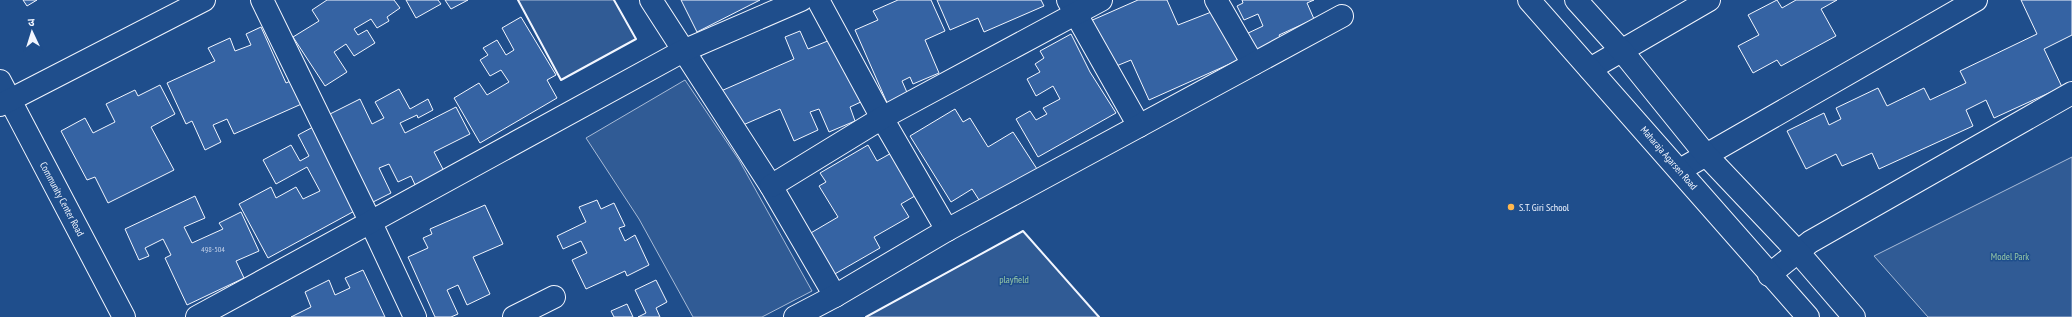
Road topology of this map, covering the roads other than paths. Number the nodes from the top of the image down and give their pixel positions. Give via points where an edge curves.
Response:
1 (204, 0) edge
2 (262, 0) edge
3 (651, 0) edge
4 (801, 0) edge
5 (818, 0) edge
6 (1101, 0) edge
7 (1216, 0) edge
8 (1529, 0) edge
9 (1576, 0) edge
10 (1709, 0) edge
11 (1976, 0) edge
12 (1072, 7) edge
13 (1342, 16) dead end
14 (1622, 51) junction
15 (683, 52) junction
16 (1253, 64) junction
17 (1590, 69) junction
18 (2072, 93) edge
19 (3, 96) edge
20 (882, 118) junction
21 (1139, 126) junction
22 (1706, 155) junction
23 (1680, 170) junction
24 (771, 186) junction
25 (371, 223) junction
26 (946, 230) junction
27 (1798, 252) junction
28 (1769, 275) junction
29 (835, 296) junction
30 (554, 297) dead end
31 (124, 317) edge
32 (197, 317) edge
33 (415, 317) edge
34 (514, 317) edge
35 (795, 317) edge
36 (1808, 317) edge
37 (1854, 317) edge

1 - 19 street
2 - 25 street
3 - 15 street
4 - 15 street
5 - 20 street
6 - 12 street
7 - 16 street
8 - 17 street, Maharaja Agarsen Road
9 - 14 street
10 - 14 street
11 - 22 street
12 - 20 street
12 - 21 street
13 - 16 street
14 - 17 street
14 - 22 street
15 - 24 street
15 - 25 street
16 - 21 street
17 - 23 street, Maharaja Agarsen Road
18 - 27 street via 1810,242
19 - 31 street, Community Center Road
20 - 24 street
20 - 26 street
21 - 26 street
22 - 23 street
22 - 27 street
23 - 28 street, Maharaja Agarsen Road
24 - 29 street
25 - 32 street
25 - 33 street
26 - 29 street
27 - 28 street
27 - 37 street
28 - 36 street, Maharaja Agarsen Road
29 - 35 street
30 - 34 street

